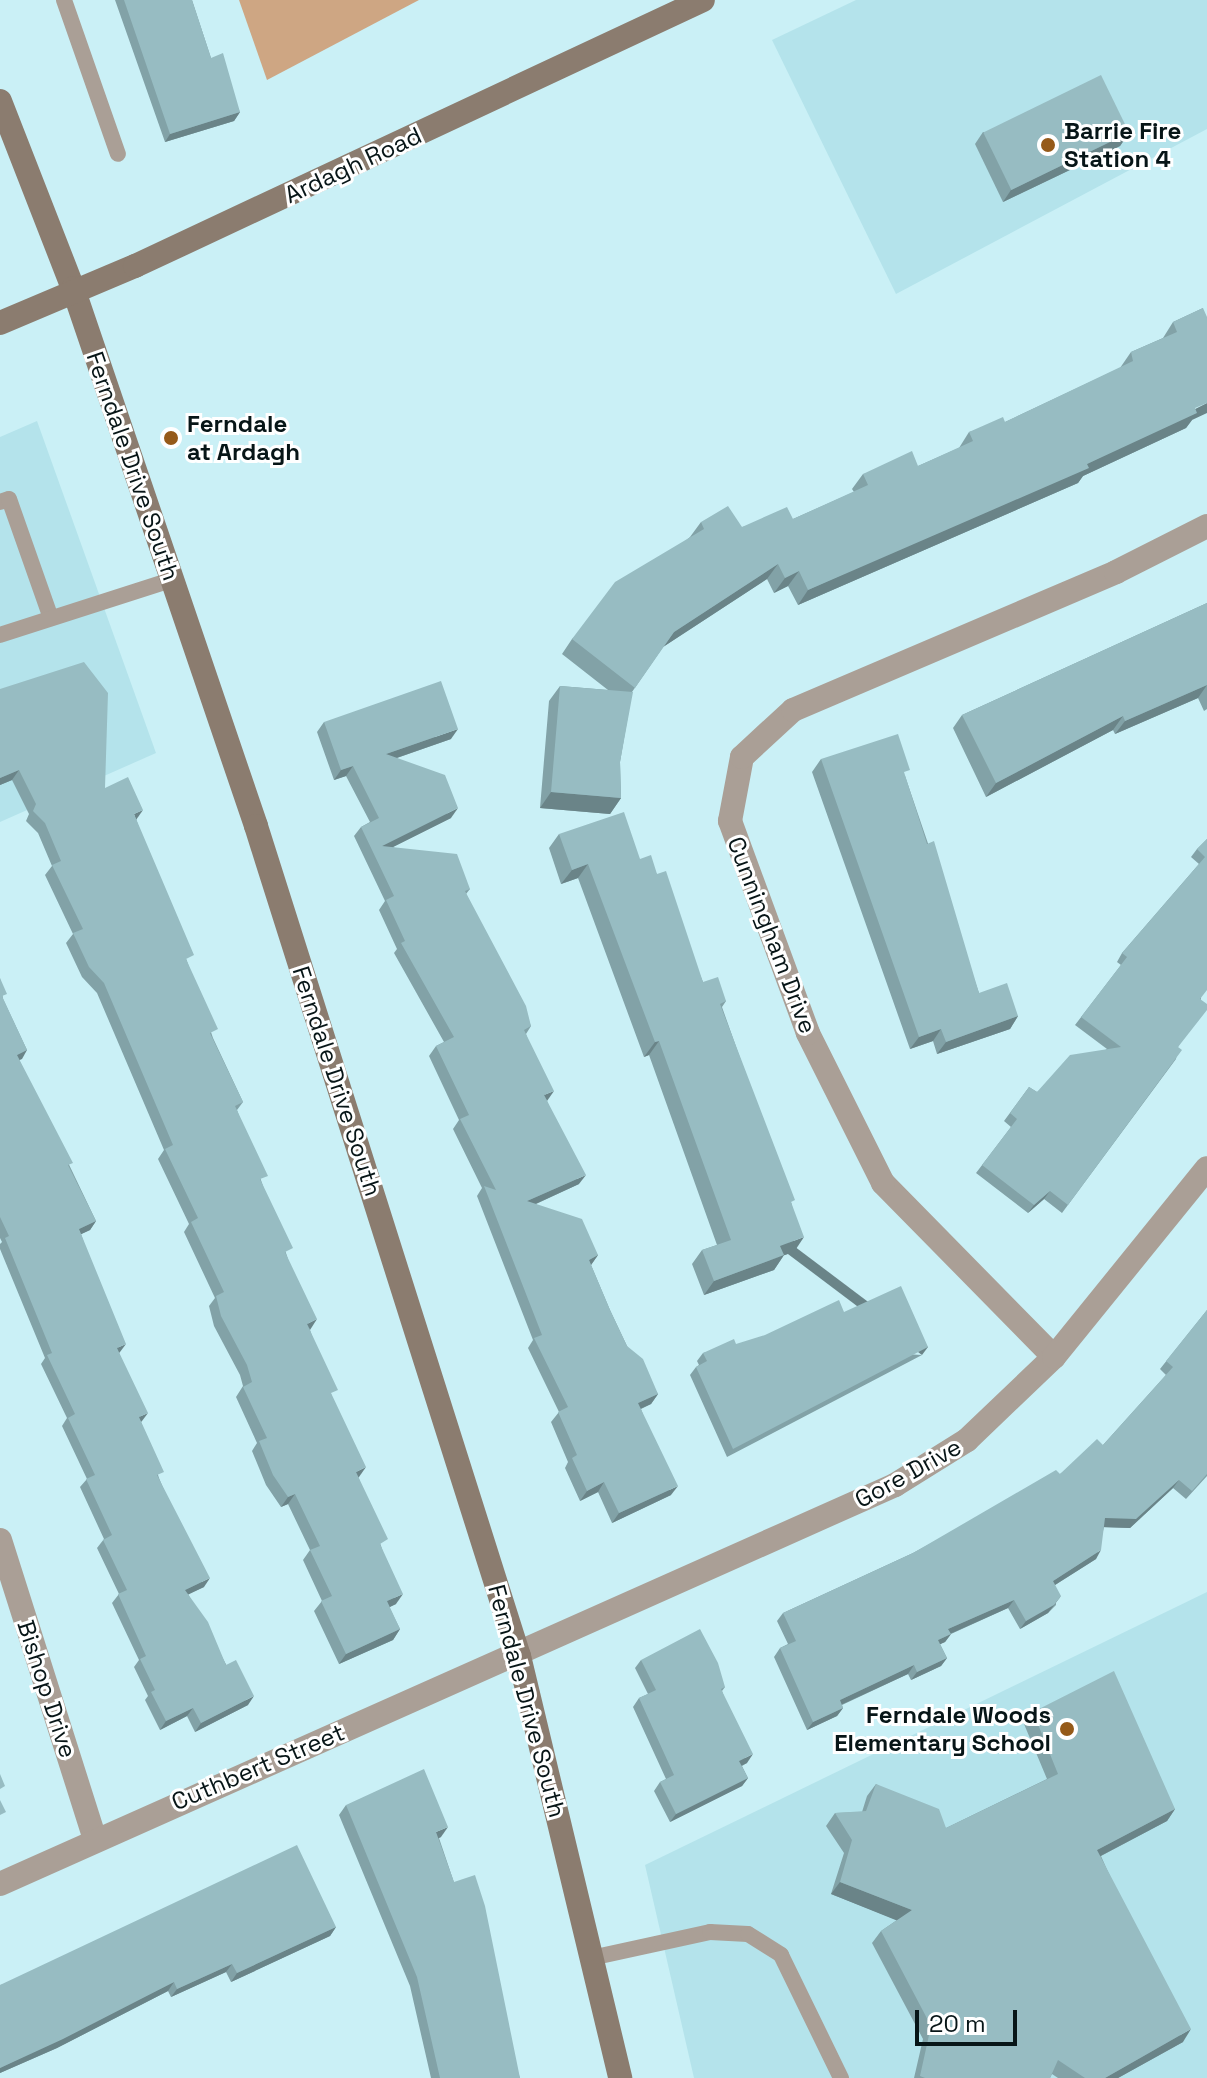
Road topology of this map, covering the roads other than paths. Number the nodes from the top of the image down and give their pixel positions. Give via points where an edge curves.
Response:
1 (64, 0) edge
2 (703, 0) edge
3 (0, 101) edge
4 (118, 154) dead end
5 (73, 288) junction
6 (0, 323) edge
7 (0, 502) edge
8 (1207, 526) edge
9 (171, 580) junction
10 (51, 618) junction
11 (0, 635) edge
12 (1207, 1168) edge
13 (1054, 1357) junction
14 (0, 1540) edge
15 (519, 1656) junction
16 (94, 1837) junction
17 (0, 1884) edge
18 (591, 1958) junction
19 (620, 2078) edge
20 (841, 2078) edge

1 - 4 lane
2 - 5 main road, Ardagh Road via 149,260
3 - 5 main road, Ferndale Drive South
5 - 6 main road, Ardagh Road
5 - 9 main road, Ferndale Drive South
7 - 10 lane via 9,499
8 - 13 street, Cunningham Drive via 1116,572 793,710 742,757 730,821 808,1033 883,1183
9 - 10 lane
9 - 15 main road, Ferndale Drive South via 256,826
10 - 11 lane
12 - 13 street, Gore Drive
13 - 15 street, Gore Drive via 967,1440 895,1485
14 - 16 street, Bishop Drive
15 - 16 street, Cuthbert Street
15 - 18 main road, Ferndale Drive South
16 - 17 street, Cuthbert Street
18 - 19 main road, Ferndale Drive South
18 - 20 lane via 710,1932 748,1934 781,1955

